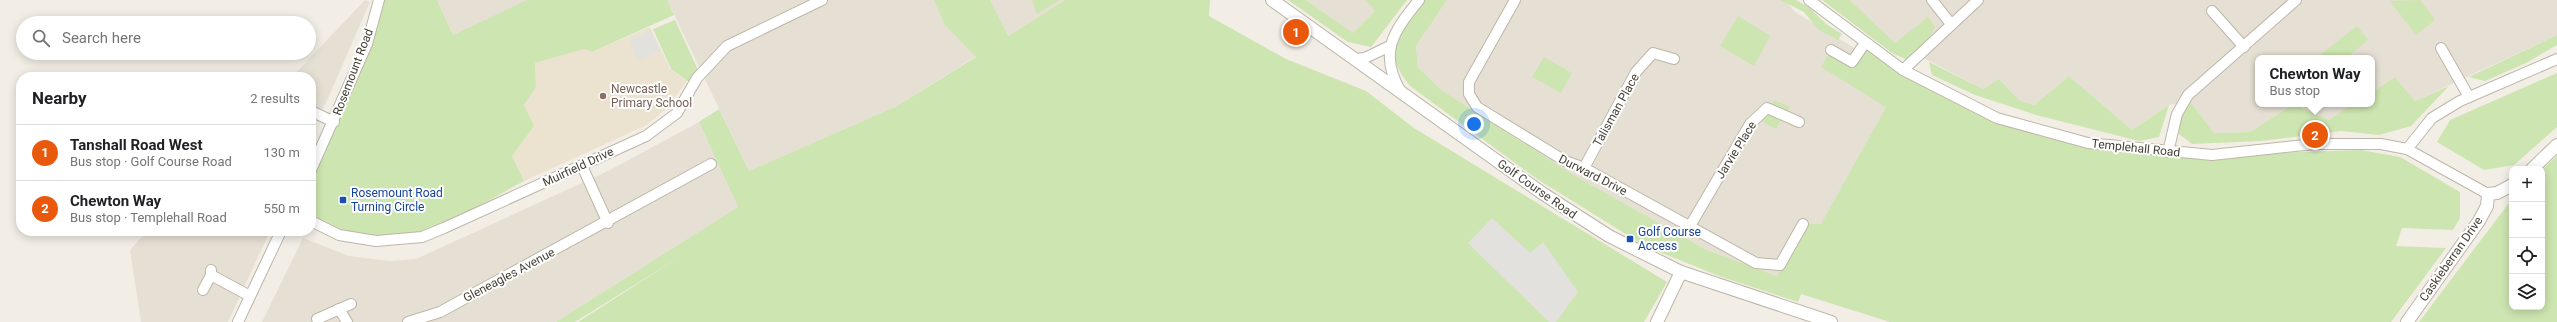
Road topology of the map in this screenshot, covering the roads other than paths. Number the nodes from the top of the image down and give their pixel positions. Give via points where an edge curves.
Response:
1 (379, 0) edge
2 (822, 0) edge
3 (1272, 0) edge
4 (1419, 0) edge
5 (1515, 0) edge
6 (1809, 0) edge
7 (1932, 0) edge
8 (1978, 0) edge
9 (2296, 0) edge
10 (804, 4) edge
11 (2212, 11) dead end
12 (1951, 24) junction
13 (1866, 43) junction
14 (1390, 46) junction
15 (2244, 47) junction
16 (2441, 48) dead end
17 (1832, 50) dead end
18 (1355, 59) junction
19 (1674, 59) dead end
20 (2557, 59) edge
21 (1903, 70) junction
22 (1402, 94) junction
23 (2469, 97) junction
24 (316, 113) edge
25 (334, 122) junction
26 (1799, 122) dead end
27 (2557, 145) edge
28 (2407, 149) junction
29 (2168, 152) junction
30 (316, 160) edge
31 (712, 164) dead end
32 (582, 166) junction
33 (2535, 166) edge
34 (1584, 168) junction
35 (2509, 186) edge
36 (2488, 194) junction
37 (316, 223) edge
38 (608, 223) junction
39 (1803, 224) dead end
40 (1690, 226) junction
41 (279, 236) edge
42 (1681, 272) junction
43 (203, 290) dead end
44 (250, 296) junction
45 (351, 304) dead end
46 (339, 309) junction
47 (317, 319) dead end
48 (238, 322) edge
49 (347, 322) edge
50 (408, 322) edge
51 (1657, 322) edge
52 (1831, 322) edge
53 (2407, 322) edge

1 - 25 street, Rosemount Road via 367,44
2 - 10 street, Muirfield Drive
3 - 18 street, Golf Course Road
4 - 14 street via 1399,26
5 - 34 street, Durward Drive via 1471,78 1468,89 1471,100 1508,128 1565,161
6 - 13 street, Templehall Road
7 - 12 street
8 - 12 street
9 - 15 street
10 - 32 street, Muirfield Drive via 728,46 697,78 677,113 646,136
11 - 15 street
12 - 21 street
13 - 17 street via 1852,62
13 - 21 street, Templehall Road
14 - 18 street via 1365,58
14 - 22 street via 1391,70
15 - 29 street via 2188,95 2177,114
16 - 23 street
18 - 22 street, Golf Course Road
19 - 34 street, Talisman Place via 1653,53 1636,72
20 - 23 street
21 - 29 street, Templehall Road via 1997,118 2088,143
22 - 42 street, Golf Course Road via 1577,217 1614,239
23 - 28 street via 2432,118
24 - 25 street, Rosemount Road
25 - 30 street, Rosemount Road
26 - 40 street, Jarvie Place via 1767,108 1750,124
27 - 33 street
28 - 29 street, Templehall Road via 2381,144 2314,144 2212,155
28 - 36 street, Templehall Road
31 - 38 street, Gleneagles Avenue
32 - 37 street, Muirfield Drive via 422,237 368,240 340,235
32 - 38 street
34 - 40 street, Durward Drive
35 - 36 street
36 - 53 street, Caskieberran Drive via 2487,206 2478,221
38 - 50 street, Gleneagles Avenue via 440,312
39 - 40 street, Durward Drive via 1780,265 1756,263
41 - 44 street
42 - 51 street
42 - 52 street, Golf Course Road
43 - 44 street via 211,272
44 - 48 street
45 - 46 street
46 - 47 street
46 - 49 street

